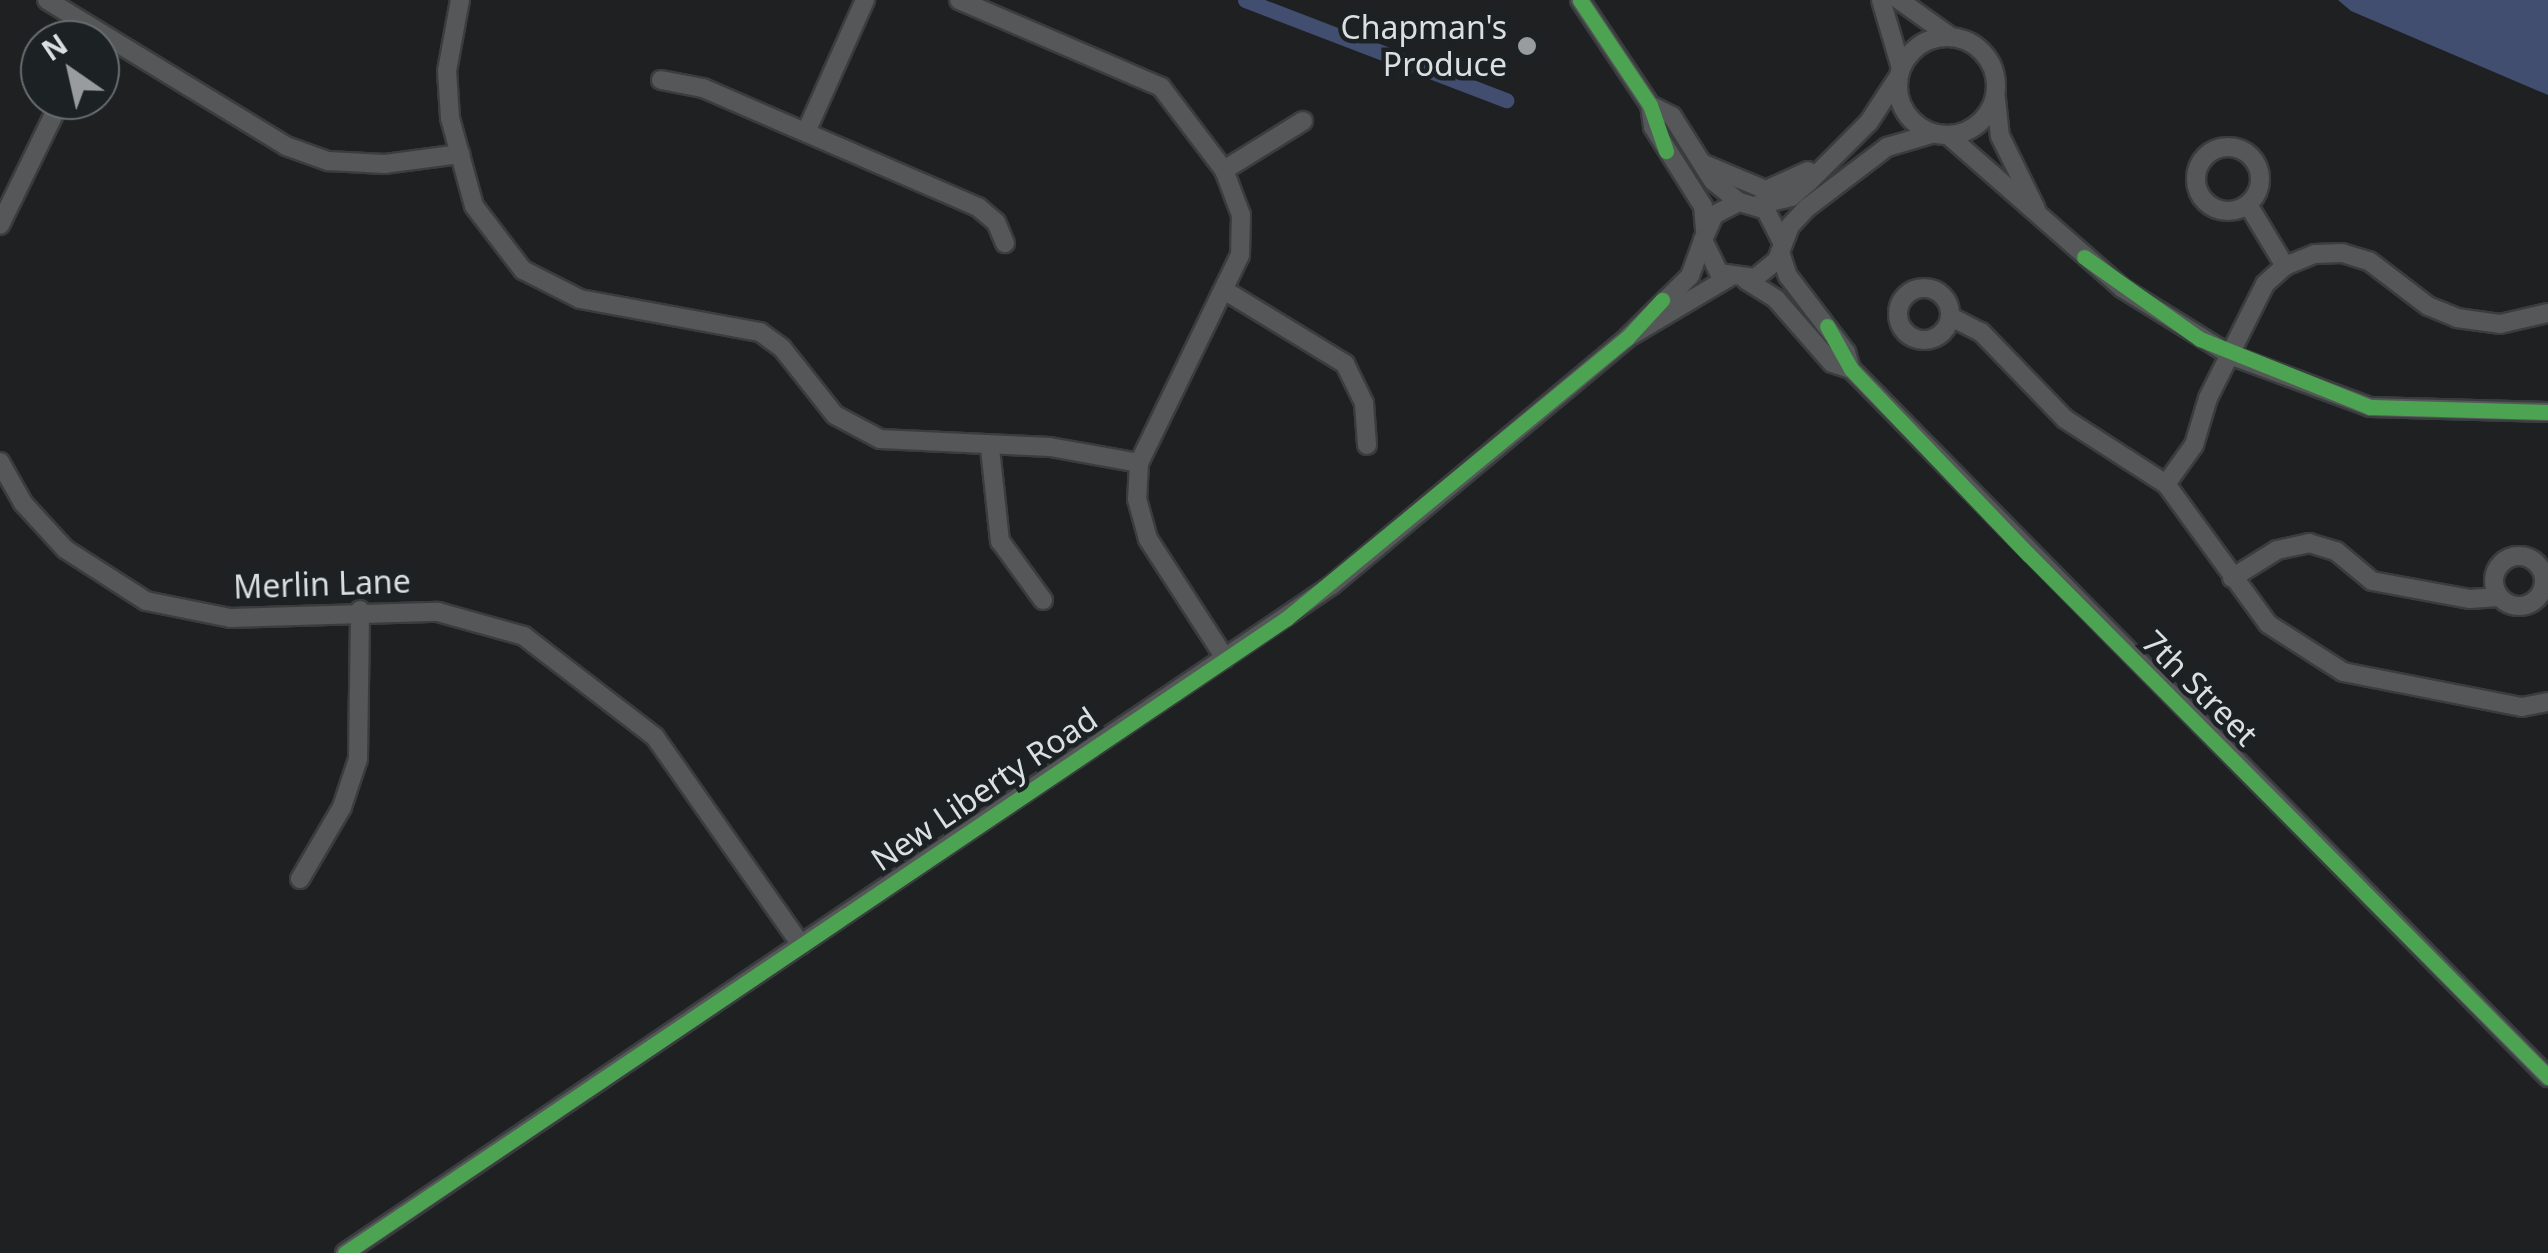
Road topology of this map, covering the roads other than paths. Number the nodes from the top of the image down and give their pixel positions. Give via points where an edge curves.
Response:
1 (47, 0) edge
2 (460, 0) edge
3 (865, 0) edge
4 (959, 0) edge
5 (1580, 0) edge
6 (1881, 0) edge
7 (1898, 0) edge
8 (998, 7) edge
9 (73, 20) edge
10 (1951, 37) junction
11 (120, 51) edge
12 (1900, 71) junction
13 (661, 80) dead end
14 (1996, 97) junction
15 (1650, 105) junction
16 (51, 120) edge
17 (1304, 121) dead end
18 (806, 132) junction
19 (1940, 135) junction
20 (460, 154) junction
21 (1702, 162) junction
22 (1821, 163) junction
23 (1224, 170) junction
24 (1748, 204) junction
25 (2250, 208) dead end
26 (2036, 210) junction
27 (0, 224) edge
28 (1704, 236) junction
29 (1004, 243) dead end
30 (1781, 247) junction
31 (2285, 266) junction
32 (1737, 279) junction
33 (1224, 290) junction
34 (2548, 313) edge
35 (1950, 317) dead end
36 (1627, 338) junction
37 (2230, 355) junction
38 (1851, 369) junction
39 (2548, 412) edge
40 (1367, 445) dead end
41 (990, 448) junction
42 (1139, 463) junction
43 (2, 472) edge
44 (2166, 484) junction
45 (2232, 578) junction
46 (2498, 597) dead end
47 (1043, 600) dead end
48 (360, 610) junction
49 (1225, 658) junction
50 (2548, 702) edge
51 (300, 878) dead end
52 (801, 946) junction
53 (2548, 1077) edge
54 (346, 1253) edge

1 - 9 street
2 - 20 street via 447,71
3 - 18 street
4 - 8 street
5 - 15 street
6 - 12 street
7 - 10 street
8 - 23 street via 1161,88
10 - 12 street via 1926,42
10 - 14 street via 1983,52 1995,73
11 - 20 street via 286,146 328,161 385,164
12 - 19 street via 1901,104
12 - 22 street via 1869,122
13 - 18 street via 703,88
14 - 19 street via 1979,125
14 - 26 street via 2000,136
15 - 21 street via 1672,116
15 - 28 street via 1653,127 1703,206
16 - 27 street
17 - 23 street
18 - 29 street via 978,206 996,222
19 - 26 street via 1981,160 2002,189
19 - 30 street via 1906,138 1868,159 1802,212
20 - 41 street via 474,206 524,270 580,299 760,332 782,348 835,415 880,439
21 - 22 street via 1766,190
21 - 24 street
22 - 24 street via 1791,197
23 - 33 street via 1241,215 1240,254
24 - 28 street via 1721,208
24 - 30 street via 1778,224
25 - 31 street
26 - 37 street via 2122,288
28 - 32 street via 1707,259
28 - 36 street, New Liberty Road via 1690,276
30 - 32 street via 1771,268
30 - 38 street, 7th Street via 1788,276 1846,352
31 - 34 street via 2314,254 2342,253 2369,261 2428,306 2458,318 2500,324
31 - 37 street via 2266,284
32 - 36 street, New Liberty Road
32 - 38 street, 7th Street via 1775,298 1832,364
33 - 40 street via 1344,364 1364,404
33 - 42 street
35 - 44 street via 1980,332 2065,419
36 - 49 street, New Liberty Road via 1332,585
37 - 39 street via 2370,407
37 - 44 street via 2194,444
38 - 53 street, 7th Street
41 - 42 street via 1050,447
41 - 47 street via 1000,541
42 - 49 street via 1137,499 1148,538
43 - 48 street, Merlin Lane via 66,550 146,601 230,618
44 - 45 street
45 - 46 street via 2277,550 2309,543 2336,550 2372,581 2470,599
45 - 50 street via 2268,624 2343,672 2522,707
48 - 51 street via 358,759 342,808
48 - 52 street, Merlin Lane via 438,612 524,636 587,678 655,736
49 - 52 street, New Liberty Road
52 - 54 street, New Liberty Road

